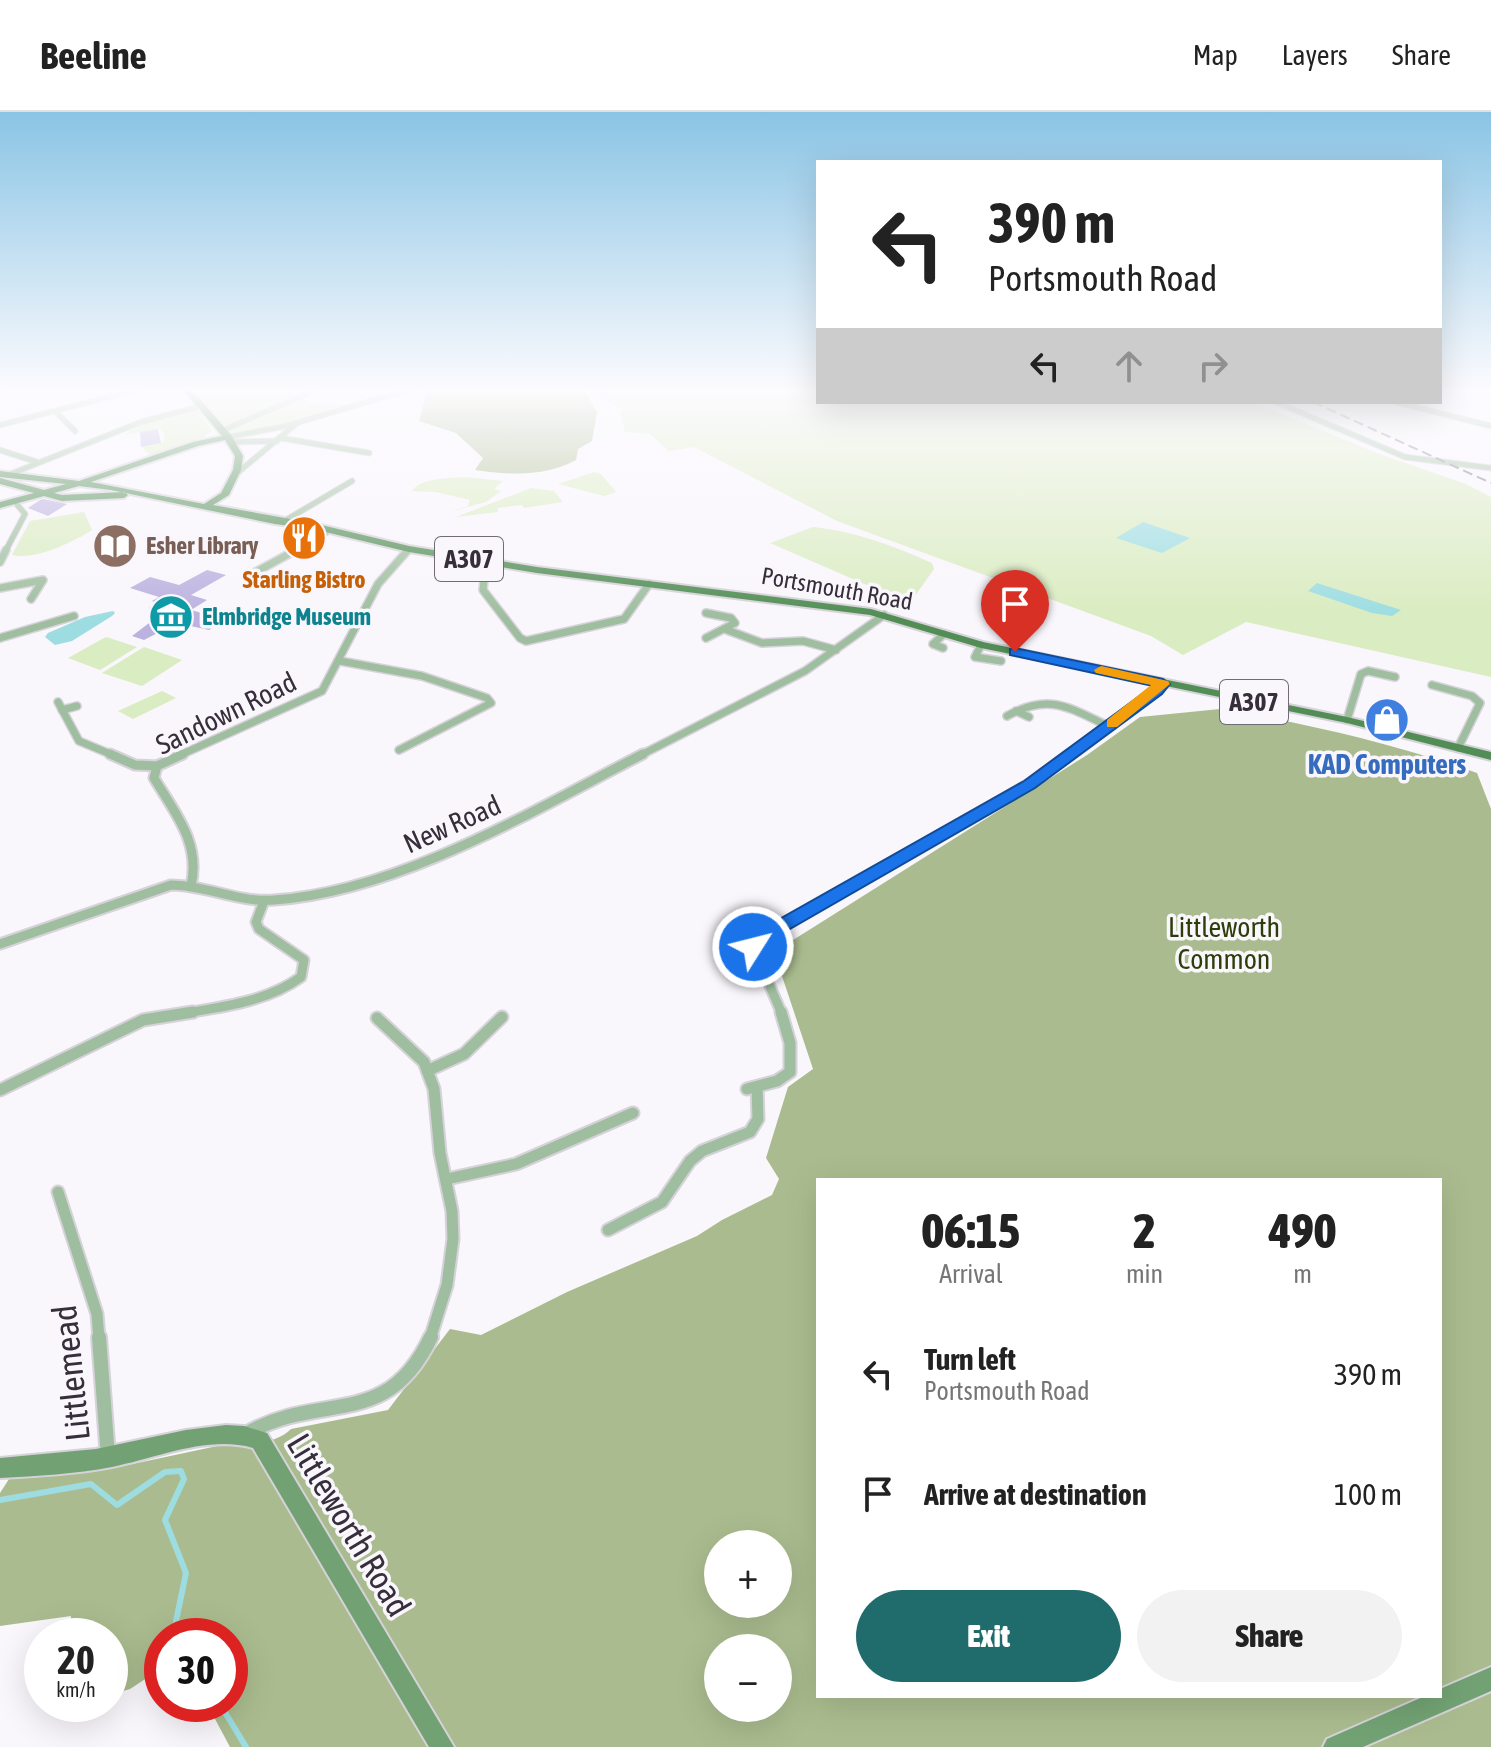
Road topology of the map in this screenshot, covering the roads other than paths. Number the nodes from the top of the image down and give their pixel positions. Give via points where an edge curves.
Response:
1 (31, 464) edge
2 (137, 464) edge
3 (239, 464) edge
4 (248, 464) edge
5 (1462, 464) edge
6 (1491, 468) edge
7 (236, 474) junction
8 (3, 476) edge
9 (352, 481) dead end
10 (80, 483) junction
11 (44, 493) junction
12 (149, 494) junction
13 (225, 495) junction
14 (56, 497) junction
15 (16, 503) junction
16 (207, 505) junction
17 (0, 507) edge
18 (225, 509) junction
19 (268, 519) junction
20 (286, 520) junction
21 (328, 531) junction
22 (409, 549) junction
23 (0, 562) edge
24 (499, 564) junction
25 (252, 574) dead end
26 (649, 584) junction
27 (0, 588) edge
28 (31, 599) dead end
29 (706, 613) dead end
30 (884, 615) junction
31 (74, 616) dead end
32 (727, 630) junction
33 (944, 634) junction
34 (0, 638) edge
35 (706, 638) dead end
36 (753, 641) junction
37 (744, 645) dead end
38 (981, 645) junction
39 (943, 648) dead end
40 (836, 650) junction
41 (975, 657) junction
42 (340, 661) junction
43 (1001, 661) dead end
44 (969, 666) dead end
45 (1395, 677) dead end
46 (1163, 684) junction
47 (1432, 685) dead end
48 (77, 706) dead end
49 (1016, 711) junction
50 (1007, 716) dead end
51 (1029, 717) dead end
52 (1347, 720) junction
53 (1108, 726) junction
54 (1458, 748) junction
55 (399, 750) dead end
56 (1491, 756) edge
57 (157, 766) junction
58 (191, 886) junction
59 (264, 901) junction
60 (0, 944) edge
61 (377, 1018) dead end
62 (504, 1018) dead end
63 (429, 1070) junction
64 (3, 1084) edge
65 (633, 1113) dead end
66 (447, 1179) junction
67 (58, 1192) dead end
68 (608, 1230) dead end
69 (246, 1434) junction
70 (108, 1457) junction
71 (0, 1468) edge
72 (1491, 1679) edge
73 (442, 1747) edge
74 (1335, 1747) edge

1 - 8 street
2 - 10 main road
3 - 7 main road
4 - 7 street
5 - 6 street
7 - 13 main road
8 - 10 main road, A307
8 - 11 main road, A307
9 - 20 street
10 - 11 main road
10 - 12 main road, A307
11 - 14 main road, A307
11 - 15 main road
12 - 14 main road, A307
12 - 16 main road, A307
13 - 16 main road
13 - 18 main road
14 - 15 main road
15 - 17 main road
15 - 23 street via 24,516
16 - 18 main road, A307
18 - 19 main road, A307
19 - 20 main road, A307
19 - 21 main road, A307
20 - 21 main road, A307
21 - 22 main road, Portsmouth Road / A307
21 - 25 street
22 - 24 main road, Portsmouth Road / A307
22 - 42 street, Sandown Road via 378,584
24 - 26 main road, Portsmouth Road / A307
24 - 26 street via 484,580 483,590 526,641 624,619
26 - 30 main road, Portsmouth Road / A307
27 - 28 street via 46,579
29 - 32 street via 735,620
30 - 33 main road, Portsmouth Road / A307
30 - 40 street, New Road
31 - 34 street
32 - 35 street
32 - 36 street
33 - 38 main road, Portsmouth Road / A307
33 - 39 street via 933,644
36 - 37 street
36 - 40 street via 814,642
38 - 41 street
38 - 46 main road, Portsmouth Road / A307
40 - 59 street, New Road via 444,855 390,875
41 - 43 street
41 - 44 street
42 - 55 street via 440,681 491,703
42 - 57 street, Sandown Road via 322,691
45 - 52 street via 1361,674
46 - 52 main road, Portsmouth Road / A307
46 - 53 street
47 - 54 street via 1480,703
48 - 57 street via 60,706 79,741 135,765
49 - 50 street
49 - 51 street
49 - 53 street via 1032,702 1053,702
52 - 54 main road, Portsmouth Road / A307
53 - 68 street via 1029,784 754,943 793,1058 790,1072 752,1088 758,1119 750,1132 702,1151 662,1202
54 - 56 main road, Portsmouth Road / A307
57 - 58 street, Sandown Road via 154,778 196,853
58 - 59 street, New Road
58 - 60 street, New Road via 149,891
59 - 64 street via 256,922 259,929 304,960 295,983 262,999 143,1020
61 - 63 street
62 - 63 street via 474,1047
63 - 66 street
65 - 66 street via 516,1164
66 - 69 street via 453,1219 450,1266 437,1317 412,1372 366,1401 271,1420
67 - 70 street, Littlemead via 97,1314
69 - 70 street, Littleworth Road
69 - 73 street, Littleworth Road via 260,1440
70 - 71 street, Littleworth Road
72 - 74 street

